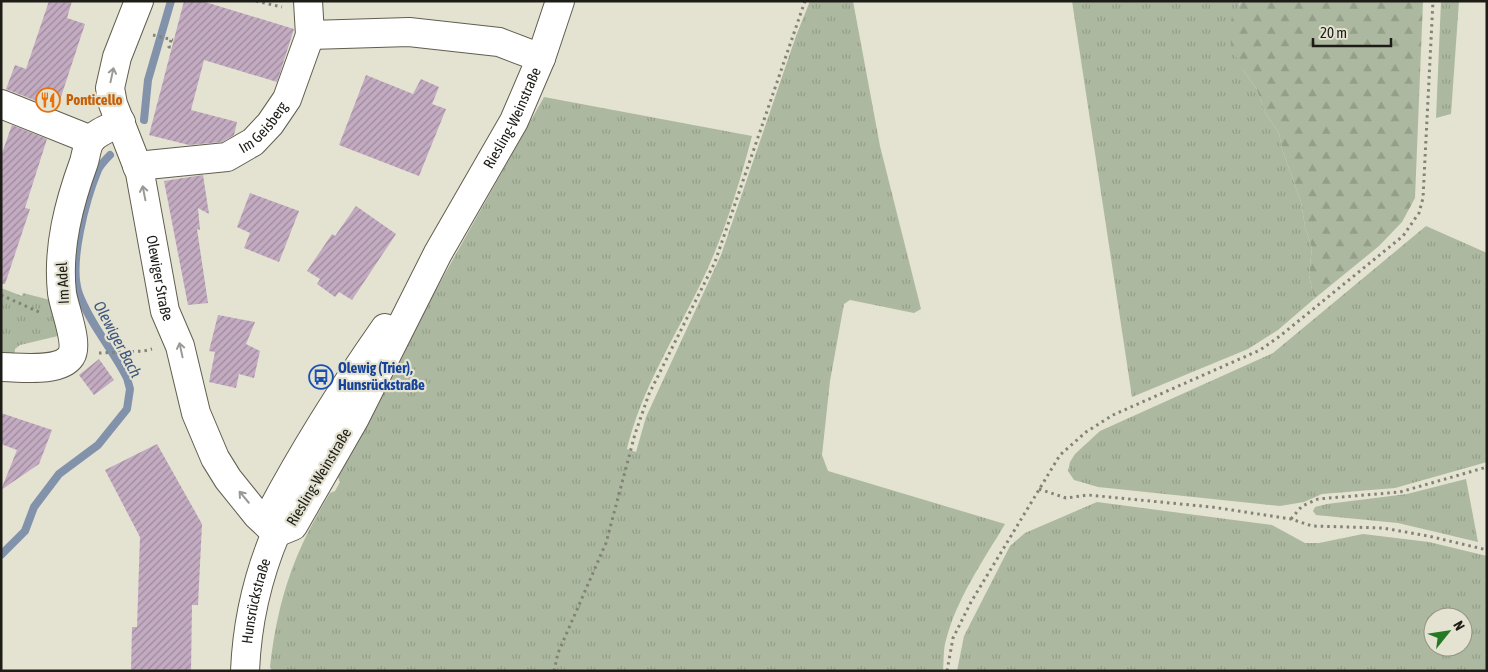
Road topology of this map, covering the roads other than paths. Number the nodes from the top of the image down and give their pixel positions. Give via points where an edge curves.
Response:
1 (139, 1) edge
2 (560, 1) edge
3 (299, 4) edge
4 (310, 35) junction
5 (541, 58) junction
6 (1, 104) edge
7 (121, 122) junction
8 (91, 140) junction
9 (138, 166) junction
10 (1, 367) edge
11 (276, 533) junction
12 (245, 671) edge

7 -> 1 street, Olewiger Straße via 113,104 110,80
2 - 5 street, Riesling-Weinstraße
3 - 4 street
4 - 5 street via 409,32 499,42
4 - 9 street, Im Geisberg via 287,99 253,142 227,157
5 - 11 street, Riesling-Weinstraße via 514,120 438,253 338,395 300,458 271,512
6 - 8 street
7 - 8 street
7 - 9 street, Olewiger Straße
8 - 10 street, Im Adel via 73,193 62,248 61,286 74,344 71,356 63,364 45,368
11 -> 9 street, Olewiger Straße via 228,479 201,429 180,346 165,311
11 - 12 street, Hunsrückstraße via 253,599

